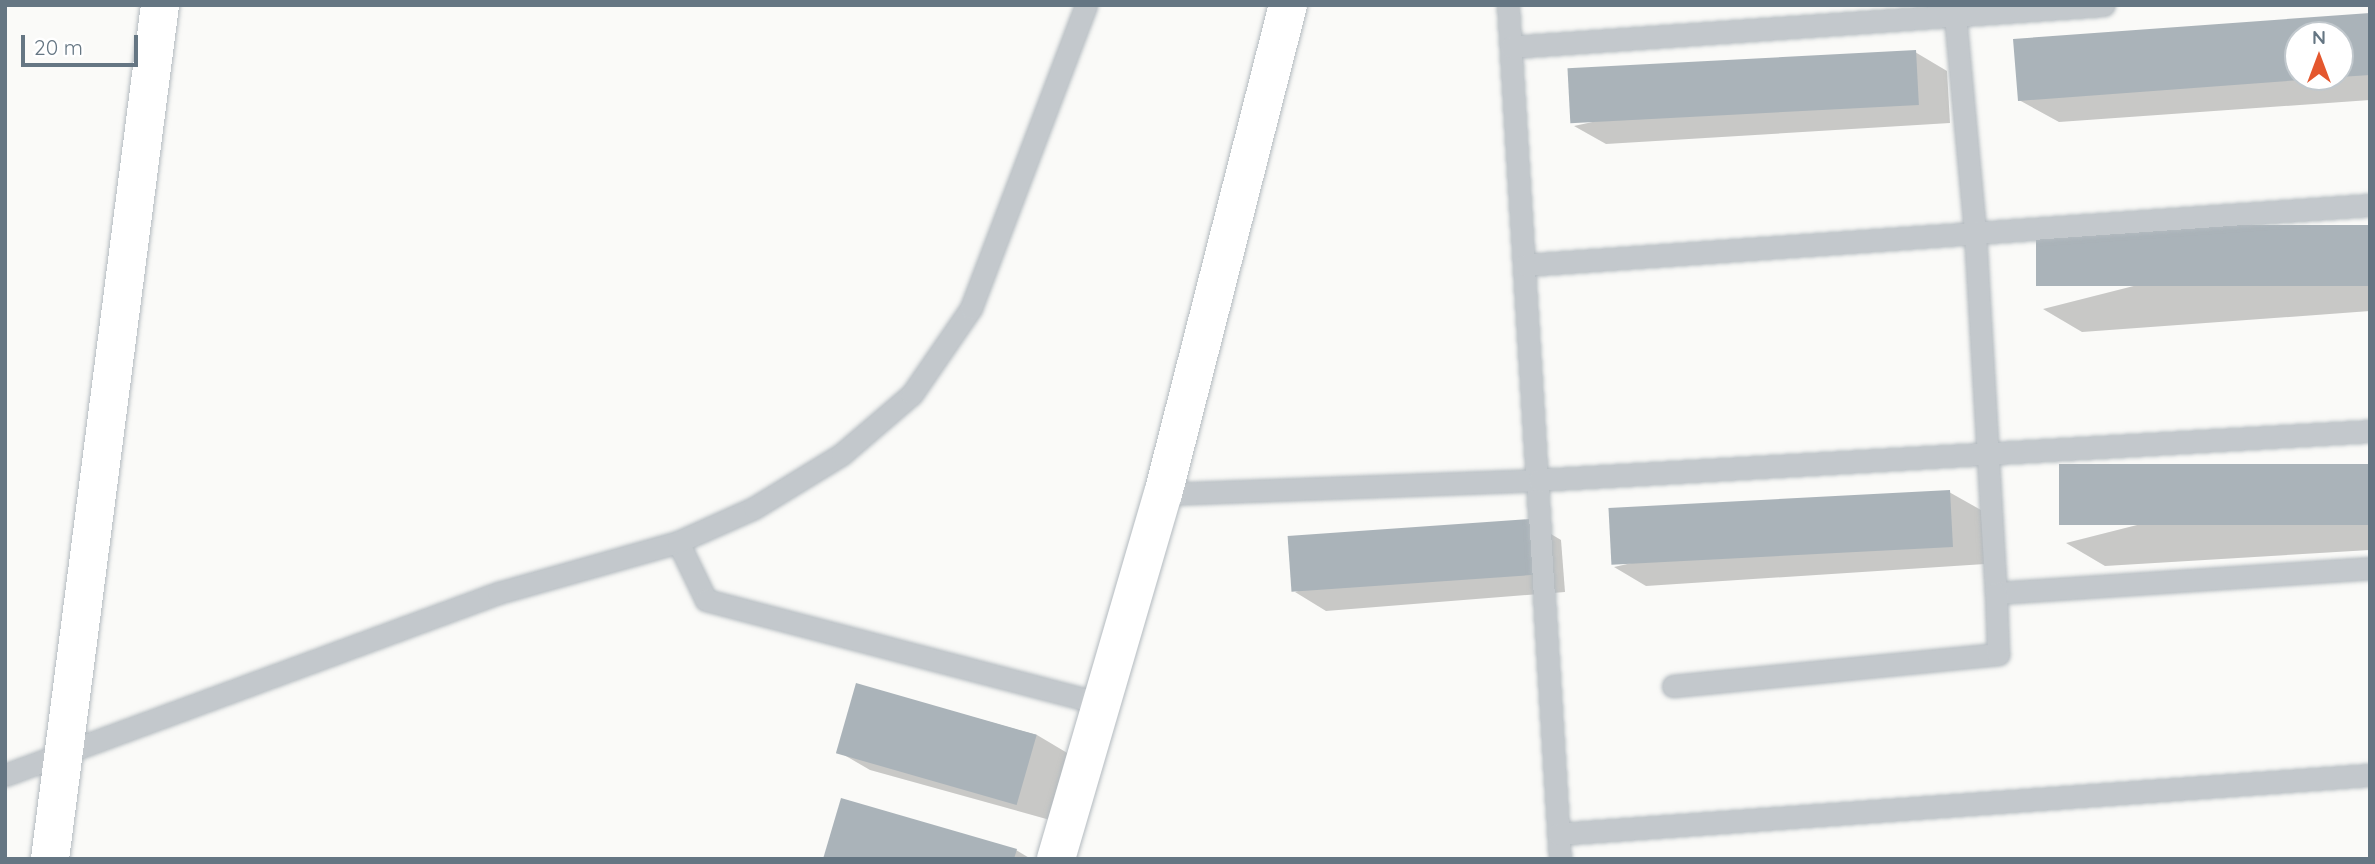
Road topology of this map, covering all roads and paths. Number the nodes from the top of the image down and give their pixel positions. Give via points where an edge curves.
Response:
1 (160, 5) edge
2 (1086, 5) edge
3 (1287, 5) edge
4 (1508, 5) edge
5 (2104, 5) edge
6 (1954, 11) edge
7 (1511, 47) junction
8 (2370, 205) edge
9 (1975, 233) junction
10 (1525, 265) junction
11 (2370, 431) edge
12 (1989, 453) junction
13 (1539, 480) junction
14 (1163, 494) junction
15 (678, 542) junction
16 (2370, 568) edge
17 (1996, 593) junction
18 (1673, 686) dead end
19 (1102, 704) junction
20 (64, 754) junction
21 (5, 775) edge
22 (2370, 775) edge
23 (1558, 834) junction
24 (50, 859) edge
25 (1056, 859) edge
26 (1560, 859) edge

1 - 20 street
2 - 15 lane via 971,308 912,394 842,454 754,508
3 - 14 street
4 - 7 lane
5 - 6 lane
6 - 7 lane
6 - 9 lane
7 - 10 lane
8 - 9 lane
9 - 10 lane
9 - 12 lane
10 - 13 lane
11 - 12 lane
12 - 13 lane
12 - 17 lane
13 - 14 lane
13 - 23 lane
14 - 19 street
15 - 19 lane via 706,600
15 - 20 lane via 498,593
16 - 17 lane
17 - 18 lane via 1998,654
19 - 25 street
20 - 21 lane
20 - 24 street
22 - 23 lane
23 - 26 lane

